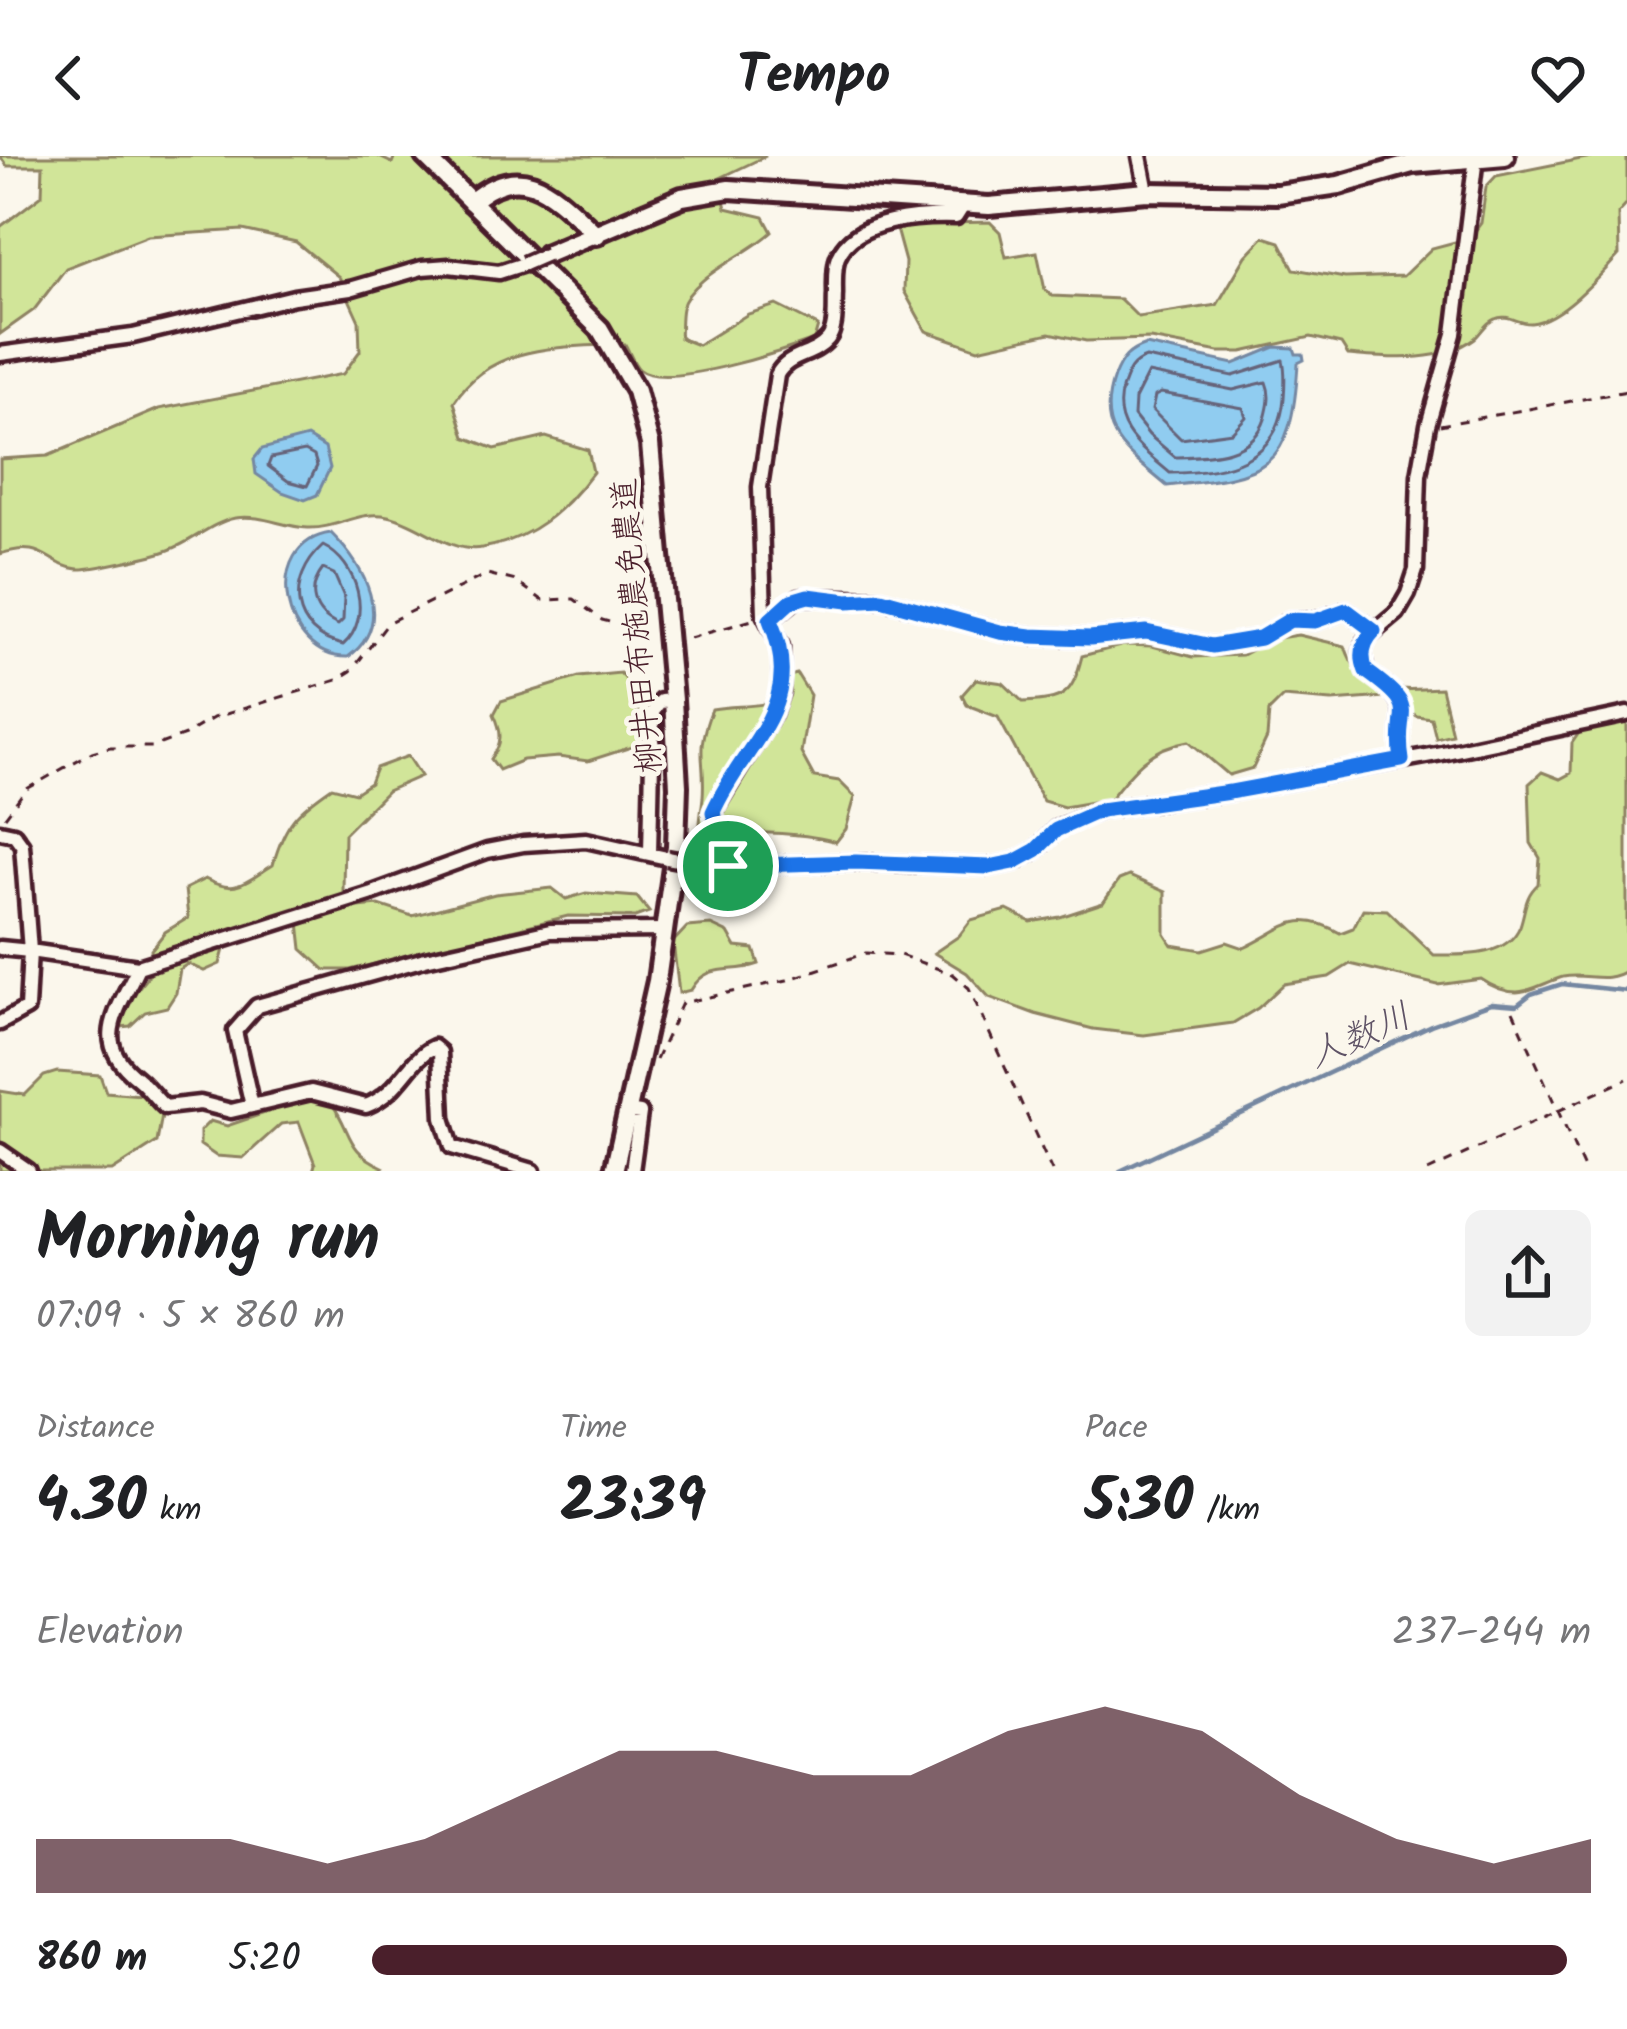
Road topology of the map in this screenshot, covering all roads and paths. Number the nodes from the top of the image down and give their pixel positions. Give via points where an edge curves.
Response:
1 (425, 156) edge
2 (1140, 156) edge
3 (1505, 156) edge
4 (1456, 157) edge
5 (1476, 158) edge
6 (1148, 192) junction
7 (472, 202) junction
8 (963, 206) junction
9 (598, 235) junction
10 (547, 254) joint
11 (0, 354) edge
12 (1627, 391) edge
13 (1428, 425) junction
14 (767, 617) junction
15 (1374, 631) junction
16 (643, 632) dead end
17 (690, 638) dead end
18 (673, 700) junction
19 (1627, 714) edge
20 (1402, 760) junction
21 (2, 831) edge
22 (650, 854) junction
23 (728, 866) junction
24 (666, 930) junction
25 (0, 948) edge
26 (30, 951) junction
27 (138, 968) junction
28 (1513, 1011) dead end
29 (0, 1023) edge
30 (656, 1062) dead end
31 (1627, 1078) edge
32 (252, 1106) junction
33 (627, 1111) junction
34 (1557, 1111) junction
35 (0, 1151) edge
36 (29, 1171) edge
37 (533, 1171) edge
38 (614, 1171) edge
39 (632, 1171) edge
40 (1052, 1171) edge
41 (1428, 1171) edge
42 (1585, 1171) edge

1 - 7 street, 柳井田布施農免農道
2 - 6 street
3 - 5 street
4 - 5 street
4 - 6 street via 1309,191
5 - 13 street via 1454,334
6 - 8 street
7 - 9 street via 497,179 532,179
7 - 18 street, 柳井田布施農免農道 via 600,329 636,391 654,475
8 - 9 street via 729,189 682,197
8 - 14 street via 956,217 907,216 846,245 827,341 784,362 777,375 760,487
9 - 10 street
10 - 11 street, bridge via 499,272 422,268 133,336
12 - 13 path
13 - 15 street via 1416,570 1397,613
14 - 15 street via 808,596 881,599 1031,636 1146,632 1212,646 1346,610
14 - 17 path
14 - 23 street via 782,646 781,692 713,812
15 - 20 street via 1363,662 1402,705
16 - 21 path via 602,620 574,599 542,600 488,574 389,622 351,671 325,686 213,718 152,747 92,752 25,790
18 - 22 street via 653,712
18 - 24 street, 柳井田布施農免農道 via 679,786
19 - 20 street
20 - 23 street via 1101,810 1014,862 989,867
21 - 26 street via 22,844
22 - 23 street, bridge
22 - 27 street via 586,840 488,851
24 - 32 street via 550,931 256,1006 235,1031
24 - 33 street, 柳井田布施農免農道
25 - 26 street
26 - 27 street
26 - 29 street via 27,1008
27 - 32 street via 110,1041 123,1069 165,1107
28 - 34 path
30 - 40 path via 682,1003 866,953 900,955 969,988
31 - 34 path
32 - 37 street via 311,1092 365,1106 393,1090 434,1047 452,1147
33 - 38 street, 柳井田布施農免農道
33 - 39 street via 640,1113
34 - 41 path
34 - 42 path
35 - 36 street

